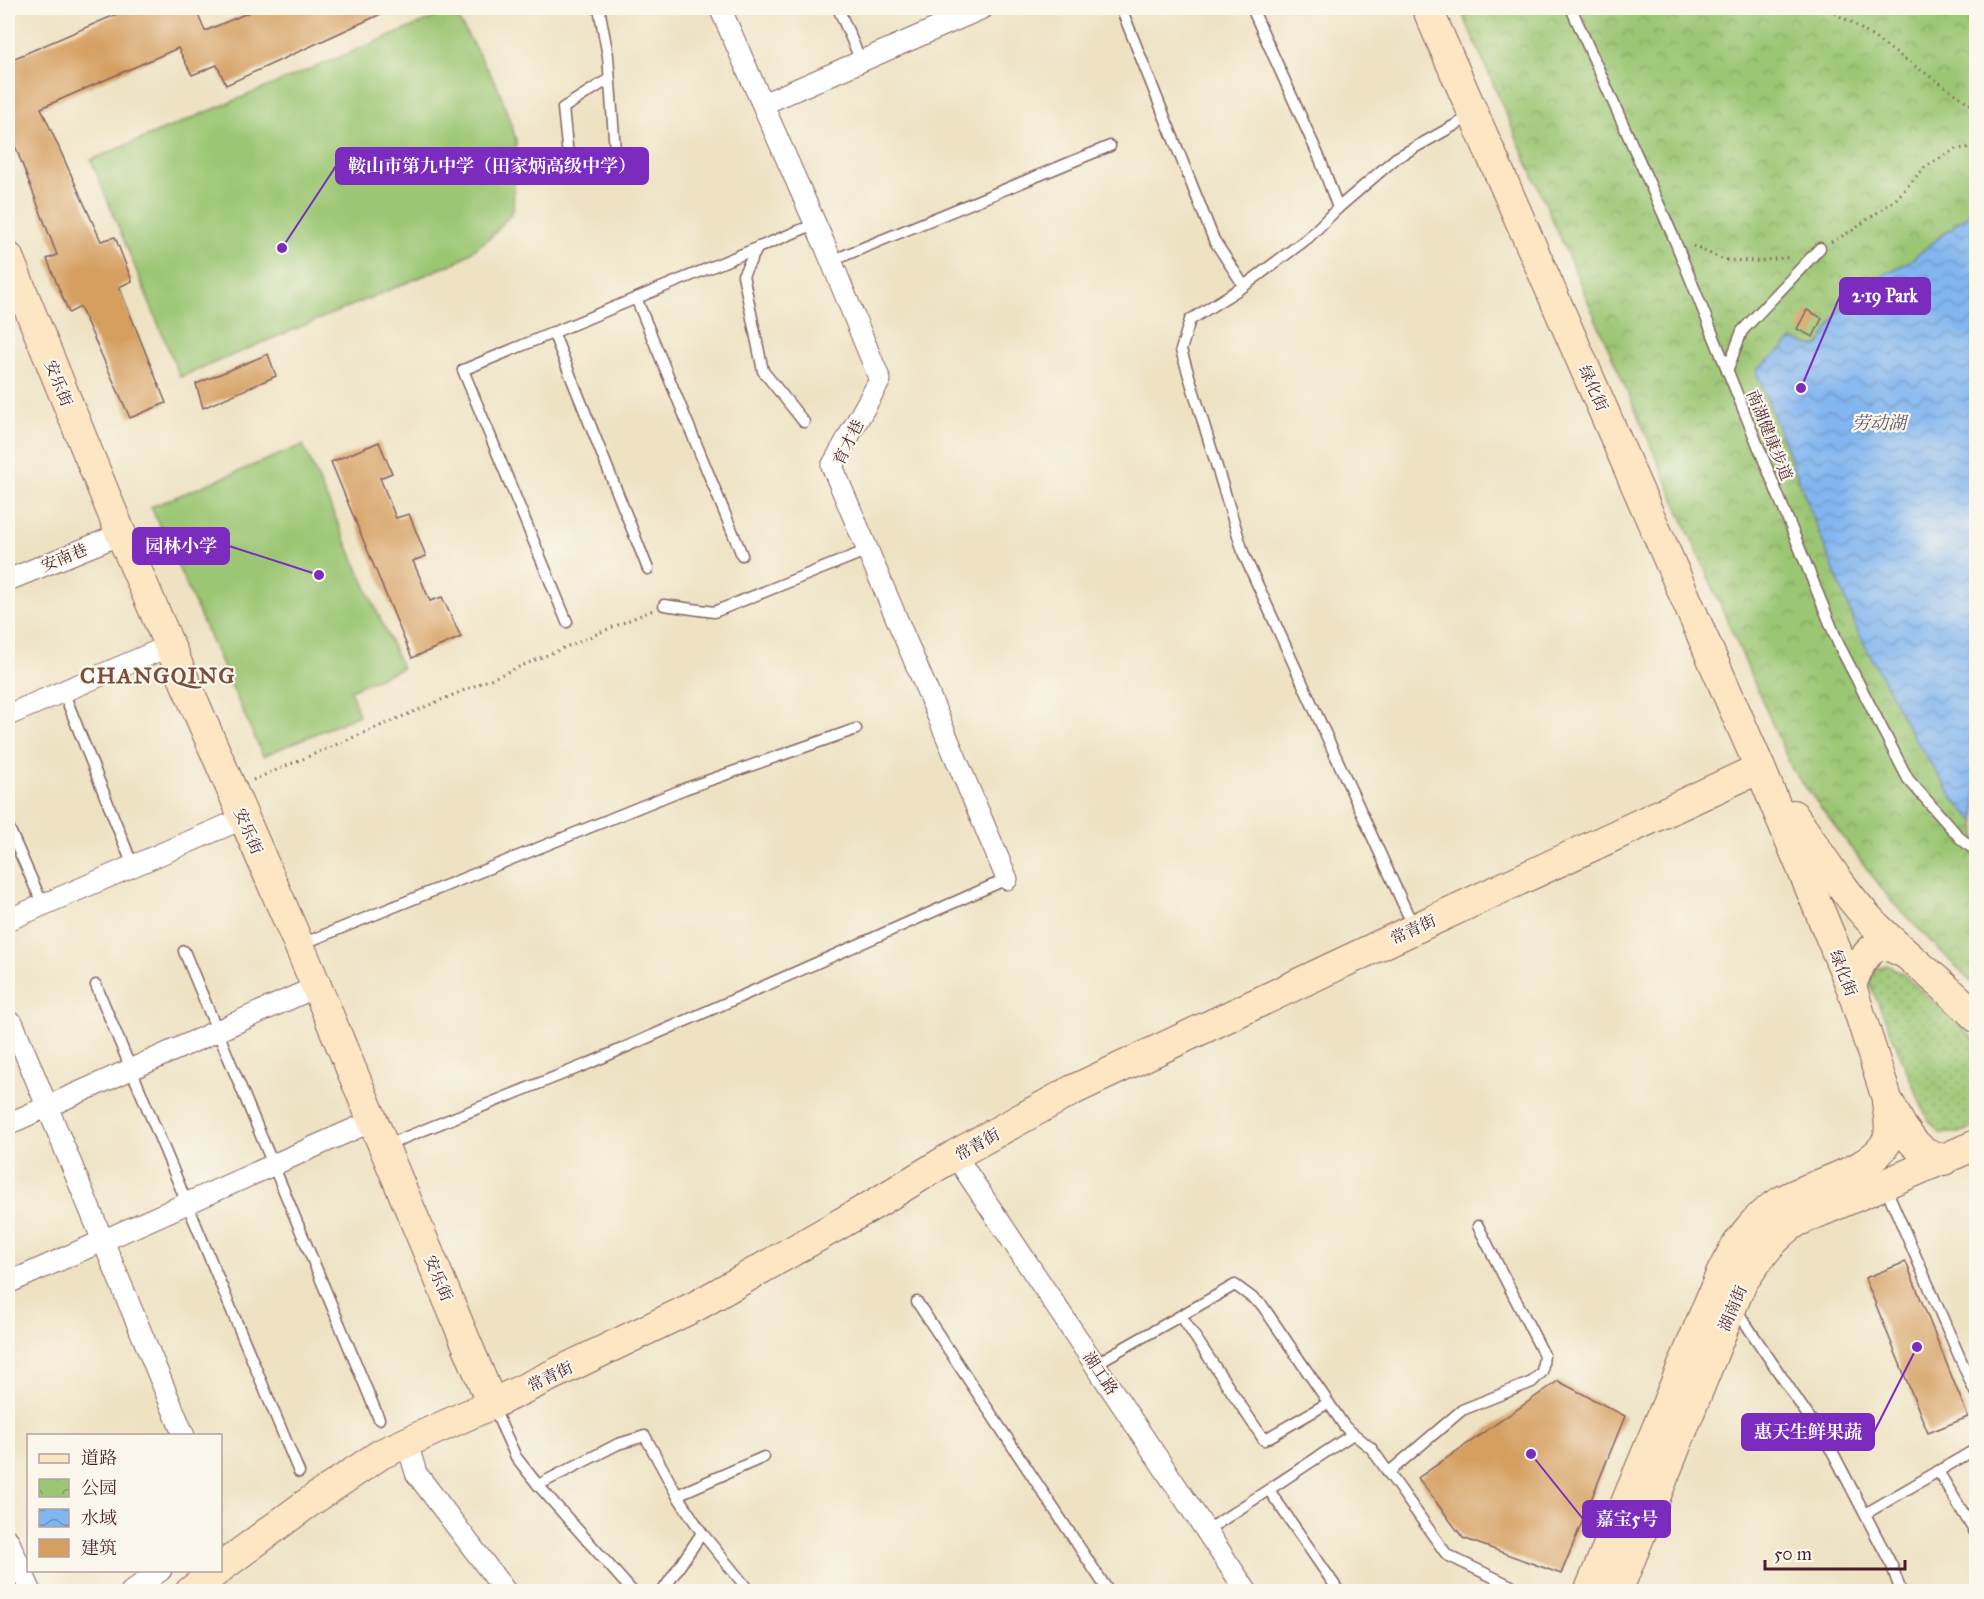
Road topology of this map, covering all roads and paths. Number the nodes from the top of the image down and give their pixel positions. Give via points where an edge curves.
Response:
1 (599, 8) edge
2 (720, 8) edge
3 (838, 8) edge
4 (983, 8) edge
5 (1121, 8) edge
6 (1252, 8) edge
7 (1427, 8) edge
8 (1571, 8) edge
9 (1668, 8) edge
10 (1714, 8) edge
11 (1824, 8) edge
12 (953, 14) edge
13 (861, 61) junction
14 (609, 78) junction
15 (763, 104) junction
16 (1977, 108) edge
17 (1474, 115) junction
18 (1110, 146) dead end
19 (1977, 147) edge
20 (568, 156) dead end
21 (616, 164) dead end
22 (1338, 208) junction
23 (815, 224) junction
24 (1672, 236) junction
25 (758, 247) junction
26 (1820, 248) junction
27 (831, 261) junction
28 (10, 269) edge
29 (1244, 286) junction
30 (636, 298) junction
31 (553, 332) junction
32 (1727, 371) junction
33 (804, 422) dead end
34 (121, 534) junction
35 (868, 550) junction
36 (742, 555) dead end
37 (648, 569) dead end
38 (8, 580) edge
39 (664, 605) joint
40 (567, 622) dead end
41 (169, 646) junction
42 (63, 691) junction
43 (8, 715) edge
44 (856, 729) dead end
45 (1760, 768) junction
46 (232, 789) junction
47 (244, 818) junction
48 (8, 826) edge
49 (1977, 851) edge
50 (133, 866) junction
51 (1007, 879) joint
52 (42, 905) junction
53 (8, 920) edge
54 (1414, 928) junction
55 (299, 945) junction
56 (184, 951) dead end
57 (1904, 953) junction
58 (96, 985) dead end
59 (1851, 986) junction
60 (316, 987) junction
61 (1977, 1017) edge
62 (13, 1024) dead end
63 (217, 1031) junction
64 (131, 1069) junction
65 (1887, 1099) junction
66 (48, 1106) junction
67 (8, 1124) edge
68 (378, 1134) junction
69 (1977, 1145) edge
70 (955, 1155) junction
71 (1944, 1160) junction
72 (273, 1165) junction
73 (1885, 1185) junction
74 (187, 1203) junction
75 (1478, 1226) dead end
76 (104, 1241) junction
77 (8, 1283) edge
78 (917, 1302) dead end
79 (1732, 1304) junction
80 (1181, 1316) junction
81 (1095, 1364) junction
82 (1974, 1390) dead end
83 (1328, 1403) junction
84 (492, 1404) junction
85 (379, 1419) dead end
86 (183, 1434) edge
87 (1353, 1434) junction
88 (407, 1443) junction
89 (1977, 1449) edge
90 (764, 1457) dead end
91 (1938, 1471) junction
92 (299, 1472) dead end
93 (1388, 1473) junction
94 (538, 1485) junction
95 (1269, 1490) junction
96 (677, 1495) junction
97 (1865, 1514) junction
98 (1206, 1531) junction
99 (702, 1533) junction
100 (1977, 1534) edge
101 (8, 1540) edge
102 (222, 1567) edge
103 (158, 1572) edge
104 (215, 1572) edge
105 (1336, 1587) dead end
106 (32, 1592) edge
107 (131, 1592) edge
108 (190, 1592) edge
109 (506, 1592) edge
110 (633, 1592) edge
111 (662, 1592) edge
112 (750, 1592) edge
113 (1109, 1592) edge
114 (1247, 1592) edge
115 (1524, 1592) edge
116 (1589, 1592) edge
117 (1617, 1592) edge
118 (1901, 1592) edge

1 - 14 lane
2 - 15 street, 育才巷
3 - 13 lane
4 - 12 street
5 - 29 lane via 1214,240
6 - 22 lane
7 - 17 street, 绿化街
8 - 24 lane, 南湖健康步道
9 - 10 path via 1678,12
11 - 16 path via 1851,22
12 - 13 street
13 - 15 street
14 - 20 lane via 563,108
14 - 21 lane
15 - 23 street, 育才巷
17 - 22 lane via 1396,158
17 - 45 street, 绿化街
18 - 27 lane
19 - 26 path via 1956,149 1925,167 1895,200
22 - 29 lane via 1308,238
23 - 25 lane
23 - 27 street, 育才巷
24 - 26 path via 1724,261 1790,257
24 - 32 lane, 南湖健康步道
25 - 30 lane
25 - 33 lane via 743,275 764,371
26 - 32 lane via 1742,331
27 - 35 street, 育才巷 via 880,380 832,466
28 - 34 street, 安乐街
29 - 54 lane via 1190,320 1181,350 1244,555
30 - 31 lane
30 - 36 lane
31 - 37 lane
31 - 40 lane via 463,370
32 - 49 lane, 南湖健康步道 via 1838,643 1878,724 1908,779 1960,838
34 - 38 street, 安南巷
34 - 41 street, 安乐街
35 - 39 lane via 714,612
35 - 51 street, 育才巷
39 - 46 path
41 - 42 street
41 - 46 street, 安乐街
42 - 43 street
42 - 50 lane
44 - 55 lane via 684,789
45 - 54 street, 常青街
45 - 57 street, 绿化街 via 1839,883
45 - 59 street, 绿化街
46 - 47 street, 安乐街
47 - 50 street
47 - 55 street, 安乐街
48 - 52 lane
50 - 52 street
51 - 68 lane via 590,1063
52 - 53 street
54 - 70 street, 常青街 via 1073,1090
55 - 60 street, 安乐街
56 - 63 lane
57 - 59 street via 1878,945 1858,963
57 - 61 street, 绿化街
58 - 64 lane
59 - 65 street, 绿化街
60 - 63 street
60 - 68 street, 安乐街
62 - 66 street
63 - 64 street
63 - 72 lane
64 - 66 street
64 - 74 lane
65 - 71 street, 绿化街 via 1913,1142 1924,1152
65 - 116 street, 湖南街 via 1888,1138 1879,1151 1866,1163 1782,1201 1750,1227 1733,1248
66 - 67 street
66 - 76 street
68 - 72 street
68 - 84 street, 安乐街
69 - 71 street, 湖南街
70 - 81 street, 湖工路
70 - 84 street, 常青街 via 696,1306
71 - 73 street, 湖南街
72 - 74 street
72 - 85 lane
73 - 79 street, 湖南街 via 1783,1231 1741,1284
73 - 82 lane
74 - 76 street
74 - 92 lane
75 - 93 lane via 1544,1355 1542,1372 1532,1382 1462,1410
76 - 77 street
76 - 86 street
78 - 113 lane
79 - 97 lane via 1832,1450
79 - 117 street, 湖南街
80 - 81 lane
80 - 83 lane via 1235,1285 1262,1305
80 - 83 lane via 1264,1440
81 - 98 street, 湖工路
83 - 87 lane
84 - 88 street, 常青街
84 - 94 lane via 516,1457
87 - 93 lane via 1371,1448
87 - 95 lane
88 - 102 street, 常青街 via 381,1454 304,1505
88 - 109 street via 417,1473
89 - 91 lane
90 - 96 lane
91 - 97 lane
91 - 100 lane
93 - 115 lane via 1447,1555
94 - 96 lane via 618,1444 645,1436
94 - 110 lane
95 - 98 lane
95 - 105 lane
96 - 99 lane
97 - 118 lane
98 - 114 street, 湖工路
99 - 111 lane
99 - 112 lane
101 - 106 street
103 - 107 street
104 - 108 street, 常青街

